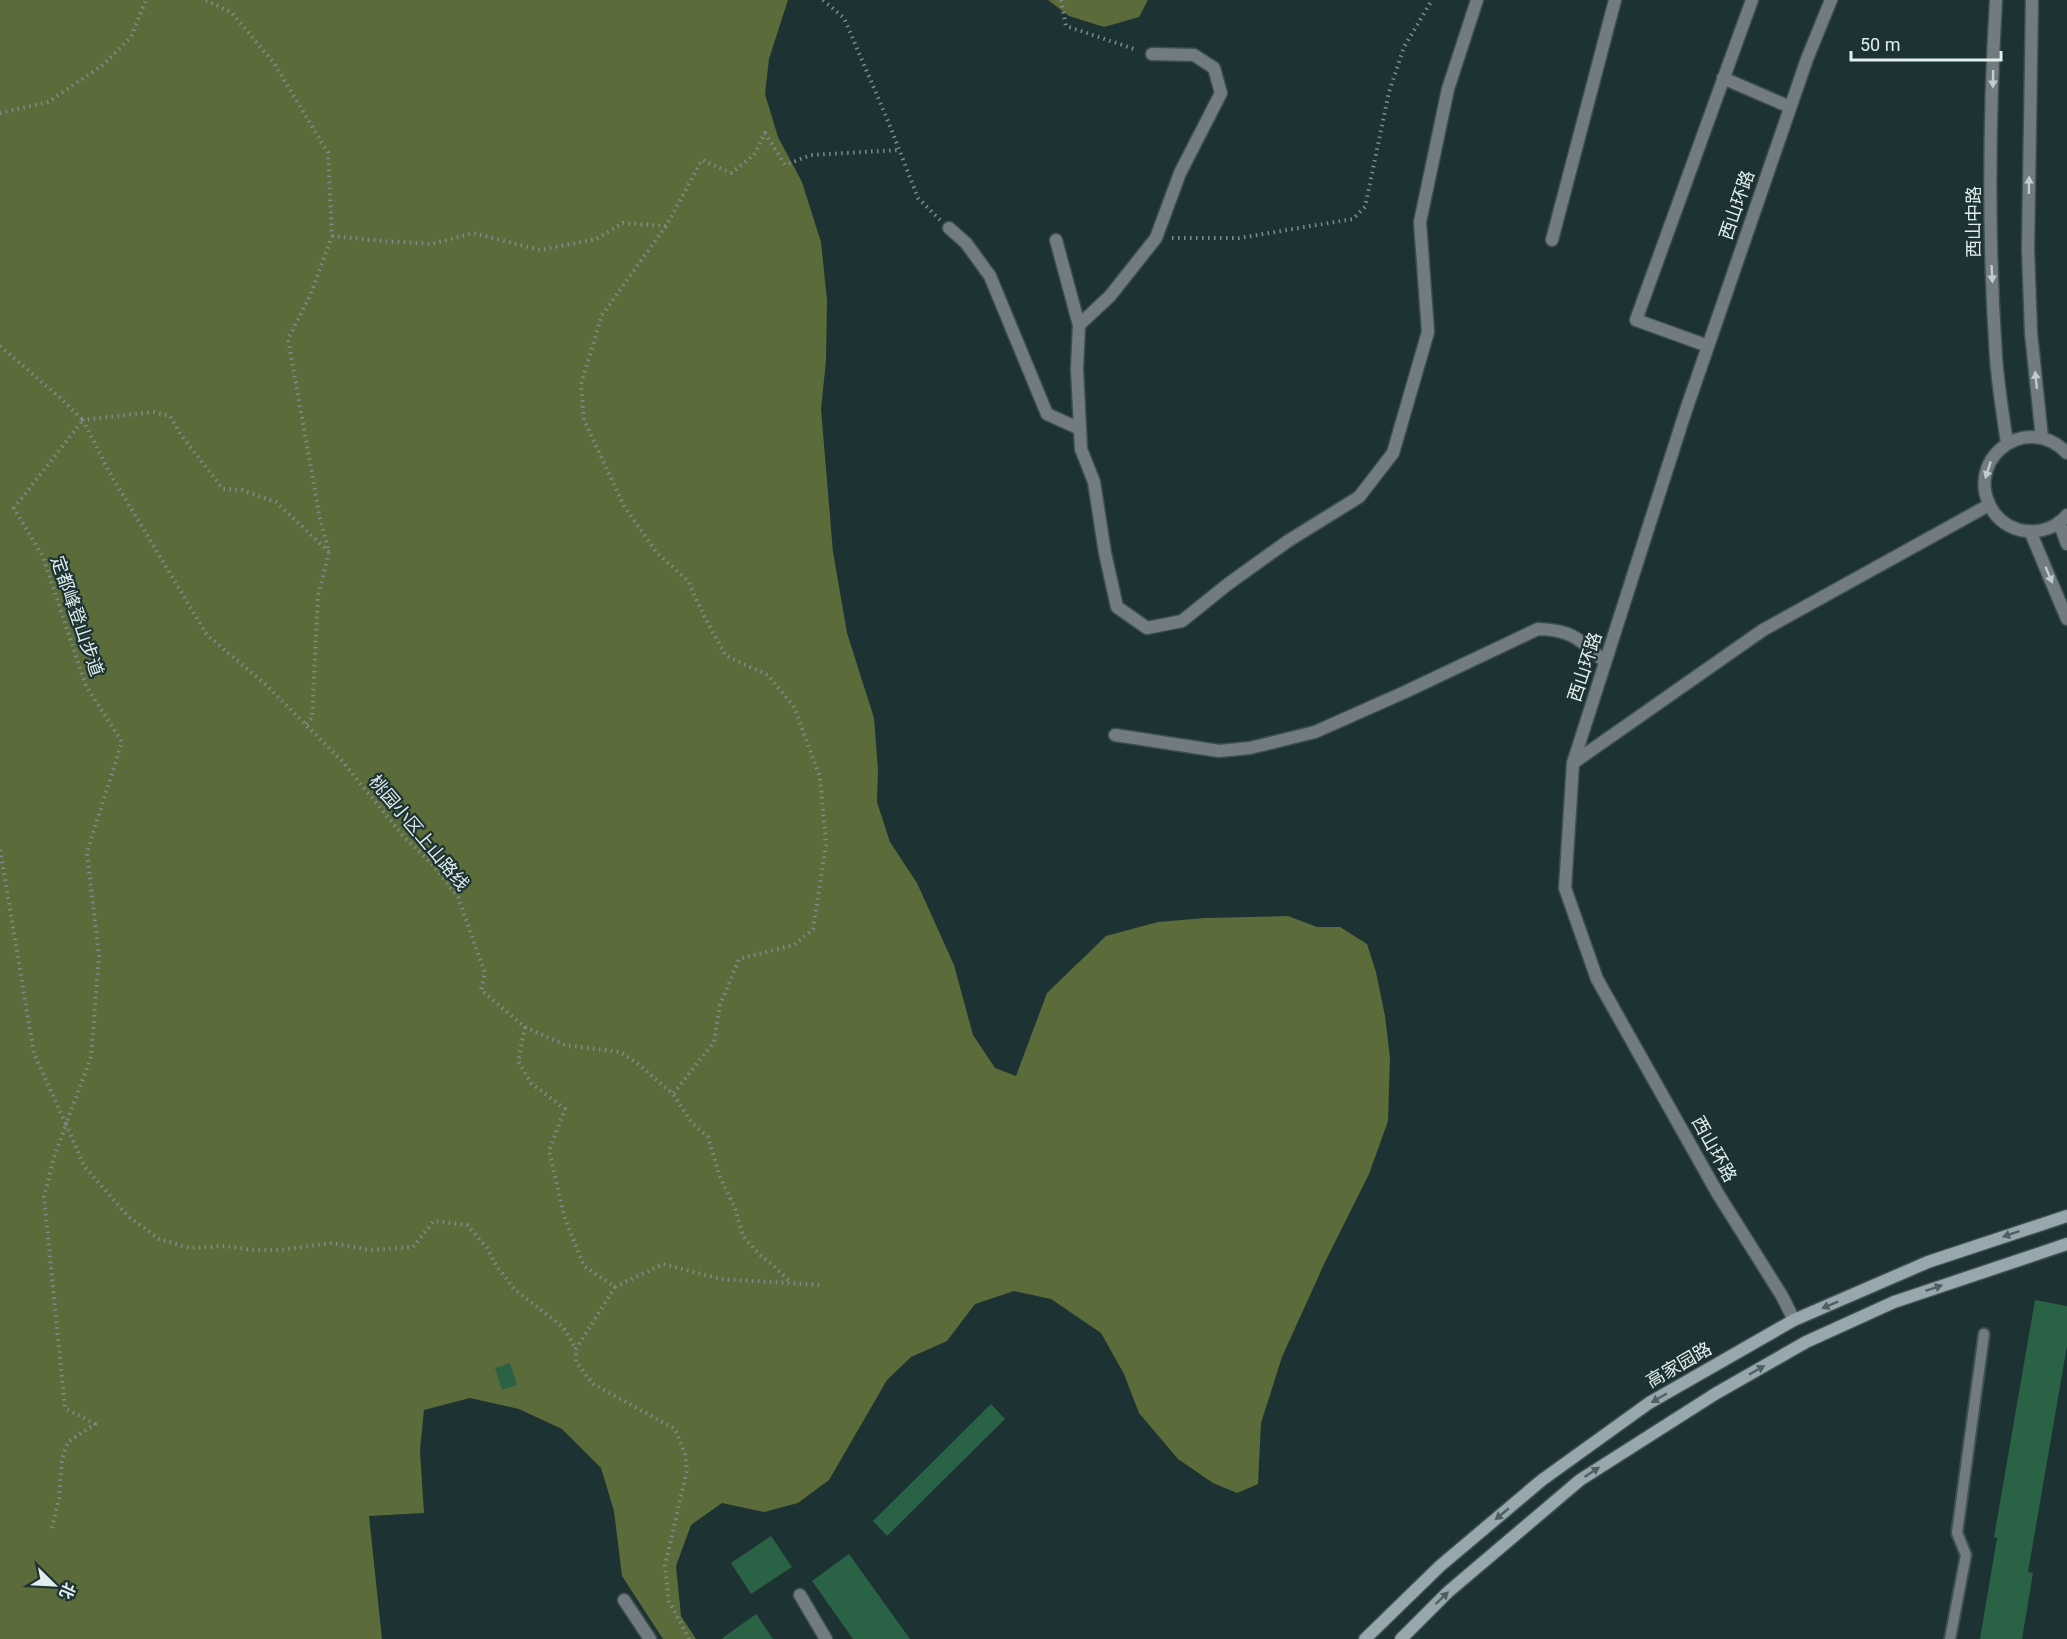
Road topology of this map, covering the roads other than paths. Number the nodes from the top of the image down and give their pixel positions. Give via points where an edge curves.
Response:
1 (1477, 0) edge
2 (1615, 0) edge
3 (1752, 0) edge
4 (1831, 0) edge
5 (1996, 0) edge
6 (2032, 0) edge
7 (1152, 54) road end
8 (1724, 78) junction
9 (1790, 107) junction
10 (949, 228) road end
11 (1056, 240) dead end
12 (1552, 240) dead end
13 (1079, 325) junction
14 (1708, 346) junction
15 (1080, 429) junction
16 (2042, 438) junction
17 (2007, 443) junction
18 (2067, 453) edge
19 (1989, 505) junction
20 (2063, 519) edge
21 (2030, 531) junction
22 (2067, 544) edge
23 (2067, 619) edge
24 (1605, 662) junction
25 (1115, 735) dead end
26 (1573, 763) junction
27 (2067, 1216) edge
28 (2067, 1244) edge
29 (1794, 1320) junction
30 (1984, 1334) dead end
31 (800, 1595) dead end
32 (624, 1600) dead end
33 (650, 1639) edge
34 (826, 1639) edge
35 (1365, 1639) edge
36 (1401, 1639) edge
37 (1950, 1639) edge

1 - 15 street via 1448,89 1420,222 1428,332 1393,453 1359,497 1288,541 1182,621 1148,628 1117,607 1094,482 1081,449
2 - 12 street
3 - 8 street
4 - 9 street, 西山环路
5 -> 17 street, 西山中路 via 1991,260 1996,360
16 -> 6 street via 2031,333 2028,249
7 - 13 street via 1194,55 1214,68 1221,93 1180,173 1156,238 1110,296
8 - 9 street
8 - 14 street via 1636,320
9 - 14 street, 西山环路
10 - 15 street via 966,243 990,276 1047,414
11 - 13 street
13 - 15 street
14 - 24 street, 西山环路
16 - 17 street via 2034,436
16 - 18 street
17 -> 19 street via 1996,452 1986,471
19 - 21 street via 2009,526
19 - 26 street via 1763,630
20 - 21 street via 2054,526
20 - 22 street
21 -> 23 street
24 - 25 street via 1576,637 1559,630 1538,629 1315,732 1250,748 1219,750
24 - 26 street, 西山环路
26 - 29 street, 西山环路 via 1565,888 1597,979
27 -> 29 main road, 高家园路 via 1928,1262
36 -> 28 main road via 1448,1592 1580,1480 1715,1394 1806,1342 1893,1302
29 -> 35 main road, 高家园路 via 1649,1403 1542,1480 1440,1566
30 - 37 lane via 1957,1533 1966,1555
31 - 34 street
32 - 33 street

